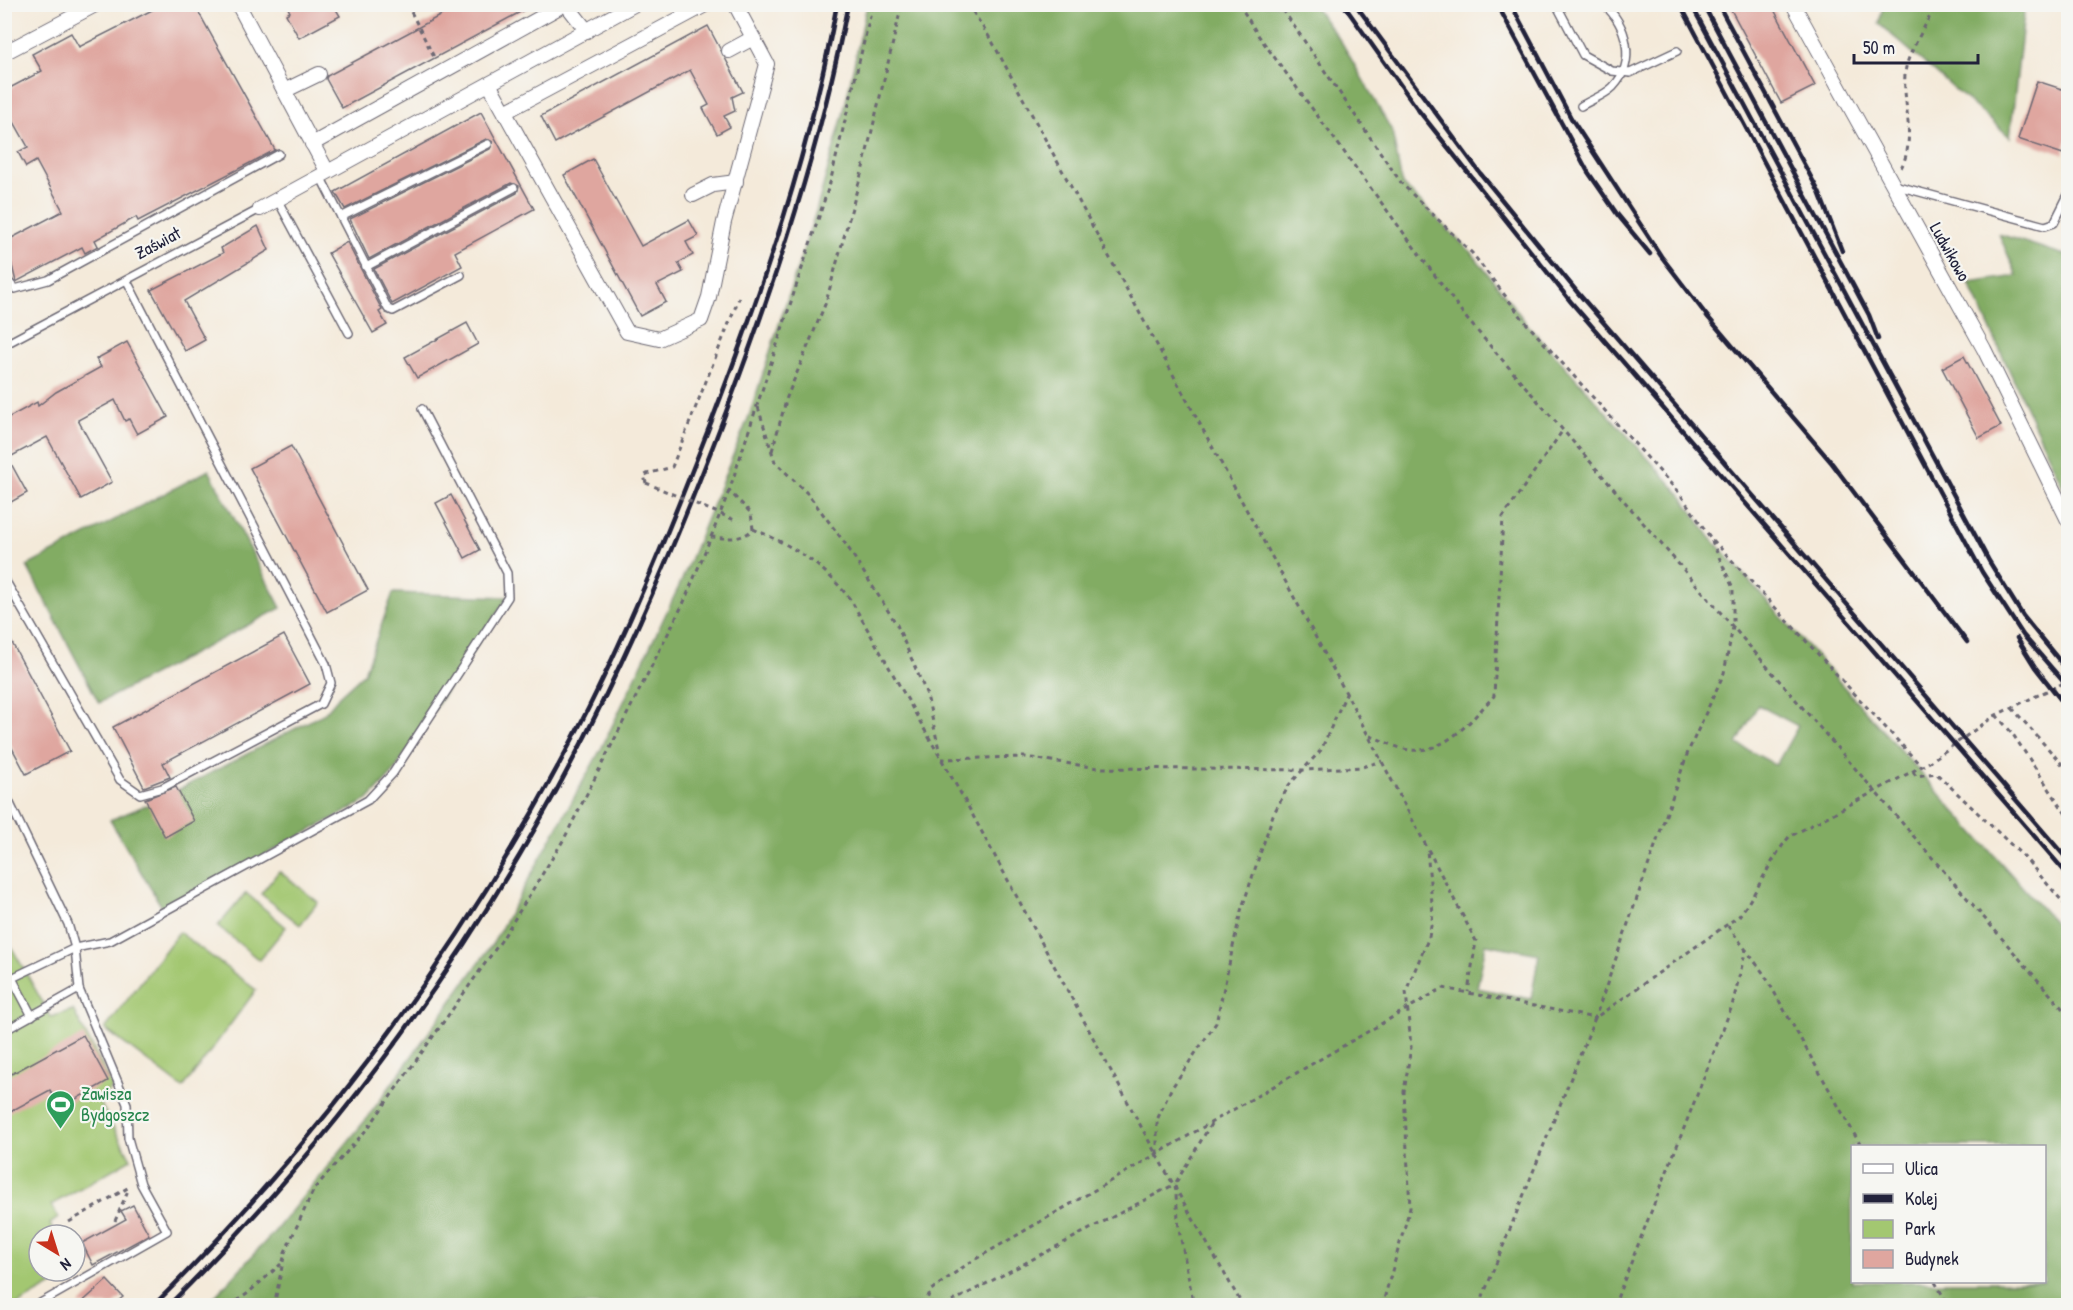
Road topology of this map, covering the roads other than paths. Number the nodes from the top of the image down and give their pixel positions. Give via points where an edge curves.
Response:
1 (67, 4) edge
2 (97, 4) edge
3 (238, 4) edge
4 (566, 4) edge
5 (635, 4) edge
6 (706, 4) edge
7 (735, 4) edge
8 (1556, 4) edge
9 (1603, 4) edge
10 (1793, 4) edge
11 (70, 19) junction
12 (587, 31) junction
13 (753, 38) junction
14 (729, 51) dead end
15 (1677, 51) dead end
16 (4, 53) edge
17 (1624, 72) junction
18 (319, 74) dead end
19 (489, 84) junction
20 (284, 91) junction
21 (1581, 106) dead end
22 (505, 112) junction
23 (312, 144) junction
24 (488, 144) dead end
25 (279, 154) dead end
26 (324, 174) junction
27 (736, 182) junction
28 (1892, 185) junction
29 (514, 188) dead end
30 (693, 195) dead end
31 (2068, 195) edge
32 (277, 199) junction
33 (260, 209) joint
34 (340, 217) junction
35 (366, 267) junction
36 (4, 271) edge
37 (461, 275) dead end
38 (127, 281) junction
39 (350, 333) dead end
40 (4, 345) edge
41 (422, 409) dead end
42 (2068, 520) edge
43 (4, 578) edge
44 (4, 791) edge
45 (75, 948) junction
46 (12, 978) junction
47 (4, 983) edge
48 (79, 989) junction
49 (32, 1016) junction
50 (4, 1031) edge
51 (35, 1305) edge

1 - 11 street
2 - 11 street
3 - 20 street
4 - 12 street
4 - 23 street
5 - 12 street, Zaświat
6 - 22 street
7 - 13 street
8 - 17 lane via 1583,55 1612,71
9 - 17 lane via 1624,32
10 - 28 street, Ludwikowo
11 - 16 street
12 - 19 street, Zaświat
13 - 14 street
13 - 27 street via 767,64
15 - 17 lane via 1630,73
17 - 21 lane via 1612,88
18 - 20 street
19 - 22 street
19 - 26 street, Zaświat
20 - 23 street
22 - 27 street via 627,332 659,339 701,320
23 - 26 street
24 - 34 lane
25 - 36 lane via 48,280 15,290
26 - 32 street, Zaświat
26 - 34 lane
27 - 30 street via 713,185
28 - 31 lane via 2044,226 2054,223 2062,213
28 - 42 street, Ludwikowo via 1984,349
29 - 35 lane
32 - 33 street, Zaświat
32 - 39 lane
33 - 38 lane, Zaświat
34 - 35 lane
35 - 37 lane via 388,309 393,311
38 - 40 lane, Zaświat
38 - 43 lane via 326,664 331,683 321,704 162,788 140,794 120,780
41 - 45 lane via 507,573 508,597 393,773 368,800 110,941
44 - 45 lane via 68,924
45 - 46 lane
45 - 48 lane
46 - 47 lane
46 - 49 lane
48 - 49 lane
48 - 51 lane via 127,1104 128,1138 141,1184 167,1231
49 - 50 lane

